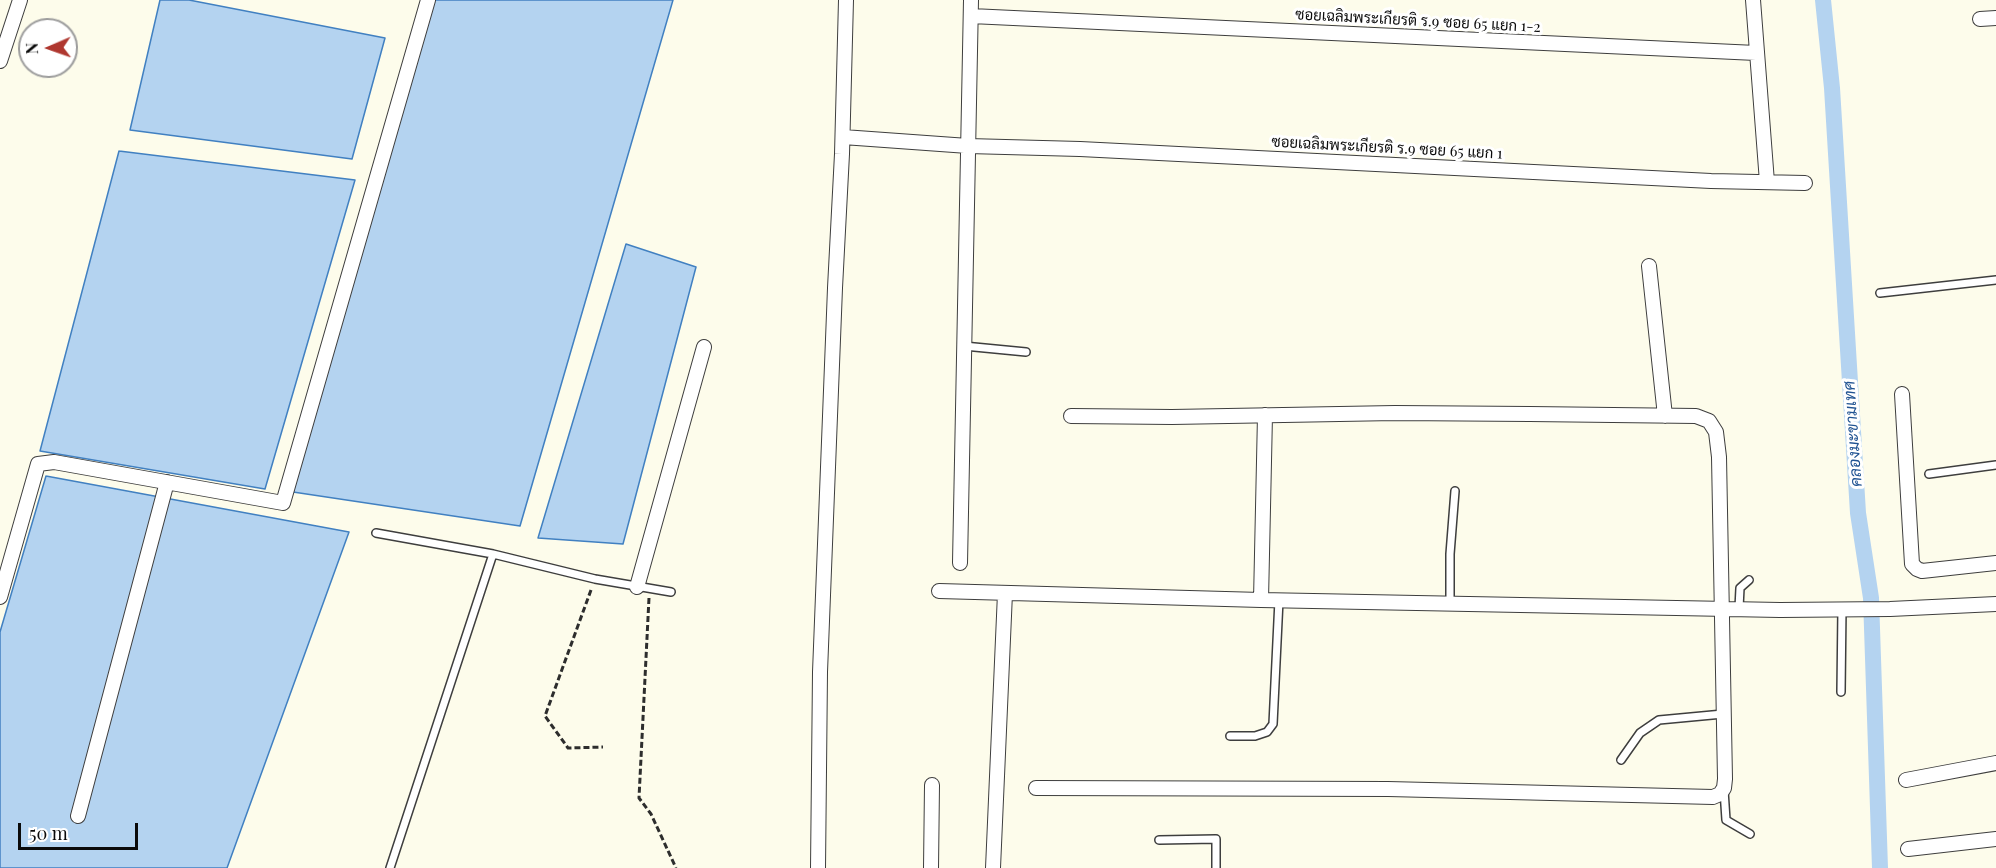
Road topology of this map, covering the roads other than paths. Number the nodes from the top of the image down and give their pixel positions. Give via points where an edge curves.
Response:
1 (20, 0) edge
2 (428, 0) edge
3 (846, 0) edge
4 (971, 0) edge
5 (1754, 0) edge
6 (971, 16) junction
7 (1996, 18) edge
8 (1980, 19) dead end
9 (1756, 53) junction
10 (0, 61) edge
11 (843, 137) junction
12 (968, 146) junction
13 (1767, 182) junction
14 (1805, 183) dead end
15 (1649, 266) dead end
16 (1996, 280) edge
17 (1880, 293) dead end
18 (964, 346) junction
19 (704, 347) dead end
20 (1026, 352) dead end
21 (1902, 394) dead end
22 (1265, 415) junction
23 (1071, 416) dead end
24 (1665, 416) junction
25 (1996, 465) edge
26 (1929, 474) dead end
27 (167, 482) junction
28 (1455, 491) dead end
29 (376, 533) dead end
30 (493, 554) junction
31 (960, 563) dead end
32 (1996, 564) edge
33 (1749, 580) dead end
34 (643, 588) junction
35 (939, 591) dead end
36 (671, 592) dead end
37 (1005, 593) junction
38 (0, 597) edge
39 (1261, 600) junction
40 (1279, 600) junction
41 (1450, 603) junction
42 (1996, 604) edge
43 (1721, 608) junction
44 (1739, 608) junction
45 (1849, 609) junction
46 (1841, 693) dead end
47 (1723, 714) junction
48 (1230, 736) dead end
49 (1621, 760) dead end
50 (1996, 763) edge
51 (1906, 780) dead end
52 (932, 785) dead end
53 (1036, 788) dead end
54 (1724, 788) junction
55 (78, 816) dead end
56 (1750, 834) dead end
57 (1996, 839) edge
58 (1159, 840) dead end
59 (1908, 849) dead end
60 (390, 868) edge
61 (818, 868) edge
62 (931, 868) edge
63 (993, 868) edge
64 (1216, 868) edge

1 - 10 street
2 - 27 street via 283,503
3 - 11 street
4 - 6 street
5 - 9 street
6 - 9 street, ซอยเฉลิมพระเกียรติ ร.9 ซอย 65 แยก 1-2
6 - 12 street
7 - 8 street
9 - 13 street
11 - 12 street, ซอยเฉลิมพระเกียรติ ร.9 ซอย 65 แยก 1
11 - 61 street via 820,672
12 - 13 street, ซอยเฉลิมพระเกียรติ ร.9 ซอย 65 แยก 1
12 - 18 street
13 - 14 street, ซอยเฉลิมพระเกียรติ ร.9 ซอย 65 แยก 1
15 - 24 street
16 - 17 lane
18 - 20 lane
18 - 31 street
19 - 34 street
21 - 32 street via 1912,564 1922,571
22 - 23 street
22 - 24 street
22 - 39 street
24 - 43 street via 1696,416 1708,421 1716,432
25 - 26 lane
27 - 38 street via 54,462 38,464
27 - 55 street
28 - 41 lane
29 - 30 lane
30 - 34 lane
30 - 60 lane
33 - 44 lane via 1740,588
34 - 36 lane
35 - 37 street
37 - 39 street
37 - 63 street
39 - 40 street
40 - 41 street
40 - 48 lane via 1273,724 1267,732 1255,736
41 - 43 street
42 - 45 street
43 - 44 street
43 - 47 street
44 - 45 street
45 - 46 lane
47 - 49 lane via 1659,720 1640,733
47 - 54 street
50 - 51 street
52 - 62 street
53 - 54 street via 1388,789 1713,797
54 - 56 lane via 1726,820
57 - 59 street
58 - 64 lane via 1216,838

